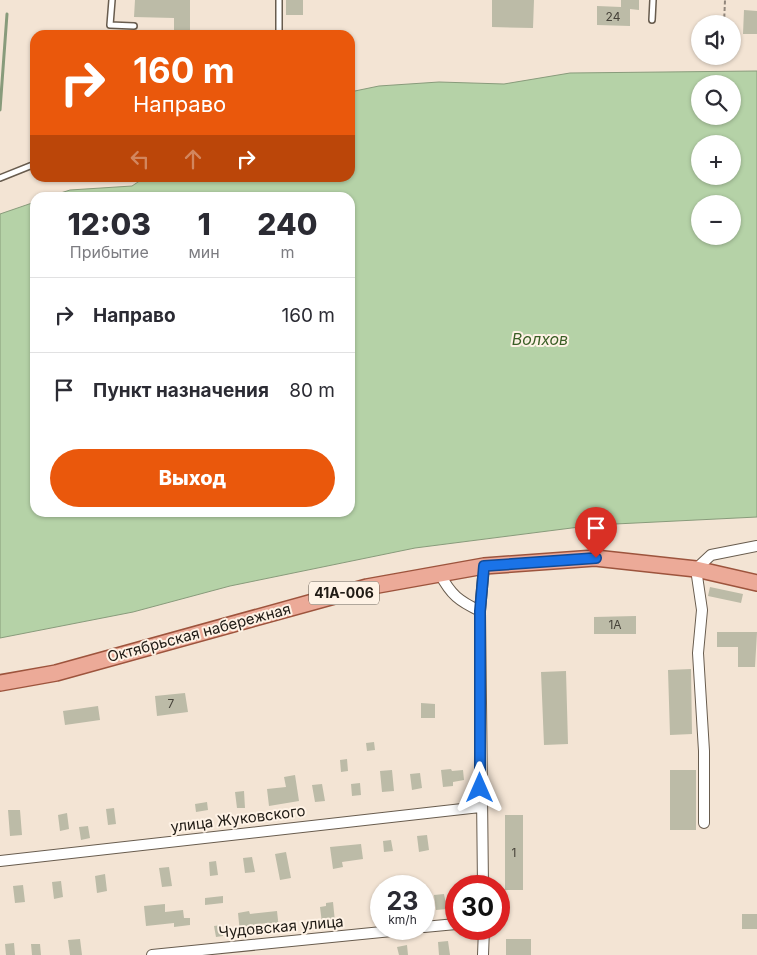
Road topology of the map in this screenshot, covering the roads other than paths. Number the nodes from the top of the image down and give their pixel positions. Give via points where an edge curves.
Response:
1 (112, 0) edge
2 (279, 0) edge
3 (653, 0) edge
4 (652, 20) dead end
5 (134, 26) dead end
6 (279, 30) edge
7 (30, 166) edge
8 (0, 178) edge
9 (757, 546) edge
10 (484, 566) junction
11 (696, 569) junction
12 (440, 574) junction
13 (757, 583) edge
14 (480, 611) junction
15 (0, 683) edge
16 (480, 807) junction
17 (704, 823) dead end
18 (0, 861) edge
19 (483, 875) edge
20 (370, 933) edge
21 (484, 940) edge
22 (152, 955) edge
23 (483, 955) edge

1 - 5 lane via 110,25
2 - 6 lane
3 - 4 lane
7 - 8 lane
9 - 11 street via 711,555
10 - 11 main road, Октябрьская набережная / 41А-006 via 596,558
10 - 12 main road, Октябрьская набережная / 41А-006
10 - 14 street
11 - 13 main road, 41А-006
11 - 17 street via 702,610 698,653 704,751
12 - 14 street via 450,593
12 - 15 main road, Октябрьская набережная / 41А-006 via 367,586 56,673
14 - 16 street
16 - 18 street, улица Жуковского
16 - 19 street
20 - 22 street, Чудовская улица
21 - 23 street

